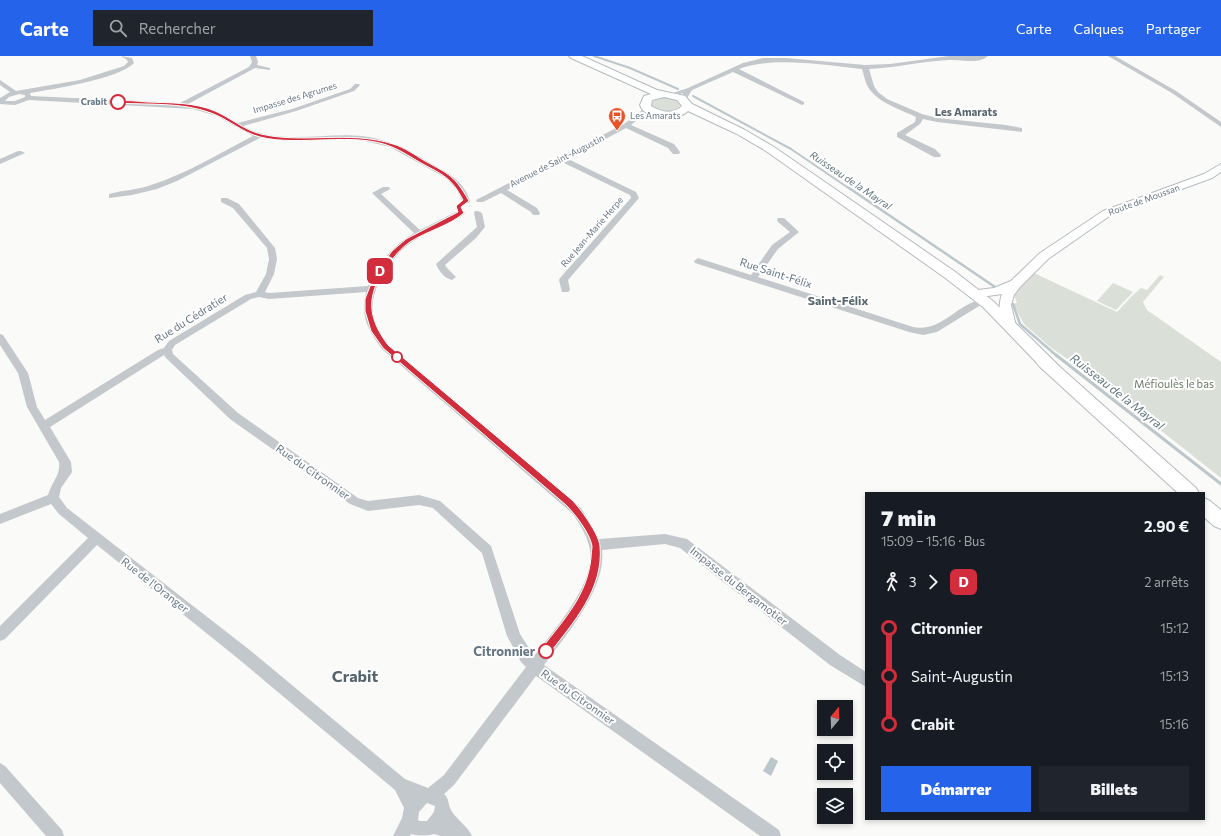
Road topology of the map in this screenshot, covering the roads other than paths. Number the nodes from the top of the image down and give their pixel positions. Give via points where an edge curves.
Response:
1 (124, 56) edge
2 (253, 56) edge
3 (574, 56) edge
4 (920, 56) edge
5 (985, 56) edge
6 (1111, 56) edge
7 (760, 58) edge
8 (930, 60) junction
9 (254, 66) junction
10 (865, 67) junction
11 (268, 69) dead end
12 (733, 69) junction
13 (626, 79) junction
14 (0, 82) edge
15 (357, 85) dead end
16 (49, 87) junction
17 (690, 89) junction
18 (18, 93) junction
19 (667, 95) junction
20 (28, 97) junction
21 (1, 101) edge
22 (647, 103) junction
23 (686, 103) junction
24 (802, 103) dead end
25 (181, 105) junction
26 (679, 113) junction
27 (659, 114) junction
28 (920, 116) junction
29 (634, 120) junction
30 (722, 123) junction
31 (237, 125) junction
32 (626, 125) junction
33 (1221, 125) edge
34 (1019, 130) dead end
35 (260, 135) junction
36 (676, 152) dead end
37 (21, 153) dead end
38 (937, 155) dead end
39 (562, 159) junction
40 (0, 162) edge
41 (1221, 167) edge
42 (386, 189) dead end
43 (501, 190) junction
44 (112, 196) dead end
45 (224, 200) dead end
46 (480, 200) junction
47 (466, 201) junction
48 (462, 213) junction
49 (478, 213) junction
50 (536, 213) dead end
51 (781, 220) dead end
52 (420, 234) junction
53 (698, 261) dead end
54 (452, 277) dead end
55 (753, 278) junction
56 (1015, 284) junction
57 (371, 289) junction
58 (566, 290) dead end
59 (259, 294) junction
60 (977, 298) junction
61 (1010, 326) junction
62 (0, 337) edge
63 (167, 350) junction
64 (1053, 369) junction
65 (43, 427) junction
66 (1189, 492) edge
67 (53, 498) junction
68 (1205, 507) edge
69 (0, 518) edge
70 (1221, 521) edge
71 (96, 538) junction
72 (596, 545) junction
73 (0, 635) edge
74 (534, 666) junction
75 (865, 679) edge
76 (0, 771) edge
77 (400, 785) junction
78 (435, 802) junction
79 (412, 823) edge
80 (435, 826) junction
81 (56, 836) edge
82 (402, 836) edge
83 (463, 836) edge
84 (773, 836) edge

1 - 16 street via 130,59 131,63 126,67 81,82
2 - 9 street
3 - 13 main road
4 - 8 street
5 - 8 street via 978,59
6 - 33 street via 1174,92
7 - 10 street
7 - 12 street
8 - 10 street via 896,66
9 - 11 street
9 - 25 street
10 - 28 street via 876,93 885,100
12 - 17 street
12 - 24 street
13 - 19 main road
13 - 22 main road via 643,90
14 - 18 street
15 - 31 street, Impasse des Agrumes via 352,90 294,110
16 - 18 street
16 - 20 street
17 - 19 street
17 - 23 street via 686,93
18 - 20 street via 28,94
18 - 21 street
19 - 22 main road
19 - 23 main road
20 - 21 street via 16,104
20 - 25 street
22 - 27 main road
22 - 29 street, Avenue de Saint-Augustin via 642,114
23 - 26 main road via 684,110
23 - 30 main road
25 - 31 street via 214,112
26 - 27 main road
26 - 30 main road
27 - 29 street, Avenue de Saint-Augustin
28 - 34 street
28 - 38 street via 918,123 900,135
29 - 32 street, Avenue de Saint-Augustin
30 - 60 main road via 770,149 909,246
31 - 35 street
32 - 36 street via 671,146
32 - 39 street, Avenue de Saint-Augustin
35 - 44 street via 174,179 154,187
35 - 47 street via 284,138 361,139 393,146 446,175 457,184
37 - 40 street
39 - 43 street, Avenue de Saint-Augustin
39 - 58 street, Rue Jean-Marie Herpe via 633,194 635,198 563,280
41 - 56 street, Route de Moussan via 1208,176 1107,213 1044,256
42 - 52 street via 376,193
43 - 46 street, Avenue de Saint-Augustin
43 - 50 street
45 - 59 street via 236,206 271,248 273,259 270,274
46 - 47 street
46 - 49 street via 485,207
47 - 48 street via 458,208
48 - 49 street
48 - 52 street
49 - 54 street via 481,227 440,264
51 - 55 street via 795,232 780,241
52 - 57 street via 394,252
53 - 55 street, Rue Saint-Félix
55 - 60 street, Rue Saint-Félix via 922,332 934,330 973,304
56 - 60 street
56 - 61 street via 1005,305
57 - 59 street, Rue du Cédratier via 269,296
57 - 72 street via 368,311 374,331 385,347 569,502
59 - 63 street, Rue du Cédratier via 248,296 172,343
60 - 61 main road
60 - 64 main road
61 - 64 main road
62 - 65 street via 23,374 32,407
63 - 65 street, Rue du Cédratier
63 - 74 street, Rue du Citronnier via 169,356 234,416 354,501 368,506 419,500 436,504 487,550 514,636
64 - 66 main road
65 - 67 street via 65,462 66,472 56,487
67 - 69 street
67 - 71 street, Rue de l'Oranger via 63,511
68 - 70 main road
71 - 73 street
71 - 77 street, Rue de l'Oranger via 246,656
72 - 74 street via 594,574 586,593 576,611
72 - 75 street, Impasse du Bergamotier via 665,539 683,543 835,660
74 - 78 street
74 - 84 street, Rue du Citronnier
76 - 81 street
77 - 78 street, Rue de l'Oranger
77 - 79 street, Rue de l'Oranger
78 - 79 street via 417,800
78 - 80 street via 441,819
78 - 83 street
79 - 80 street via 424,831
79 - 82 street
80 - 83 street

